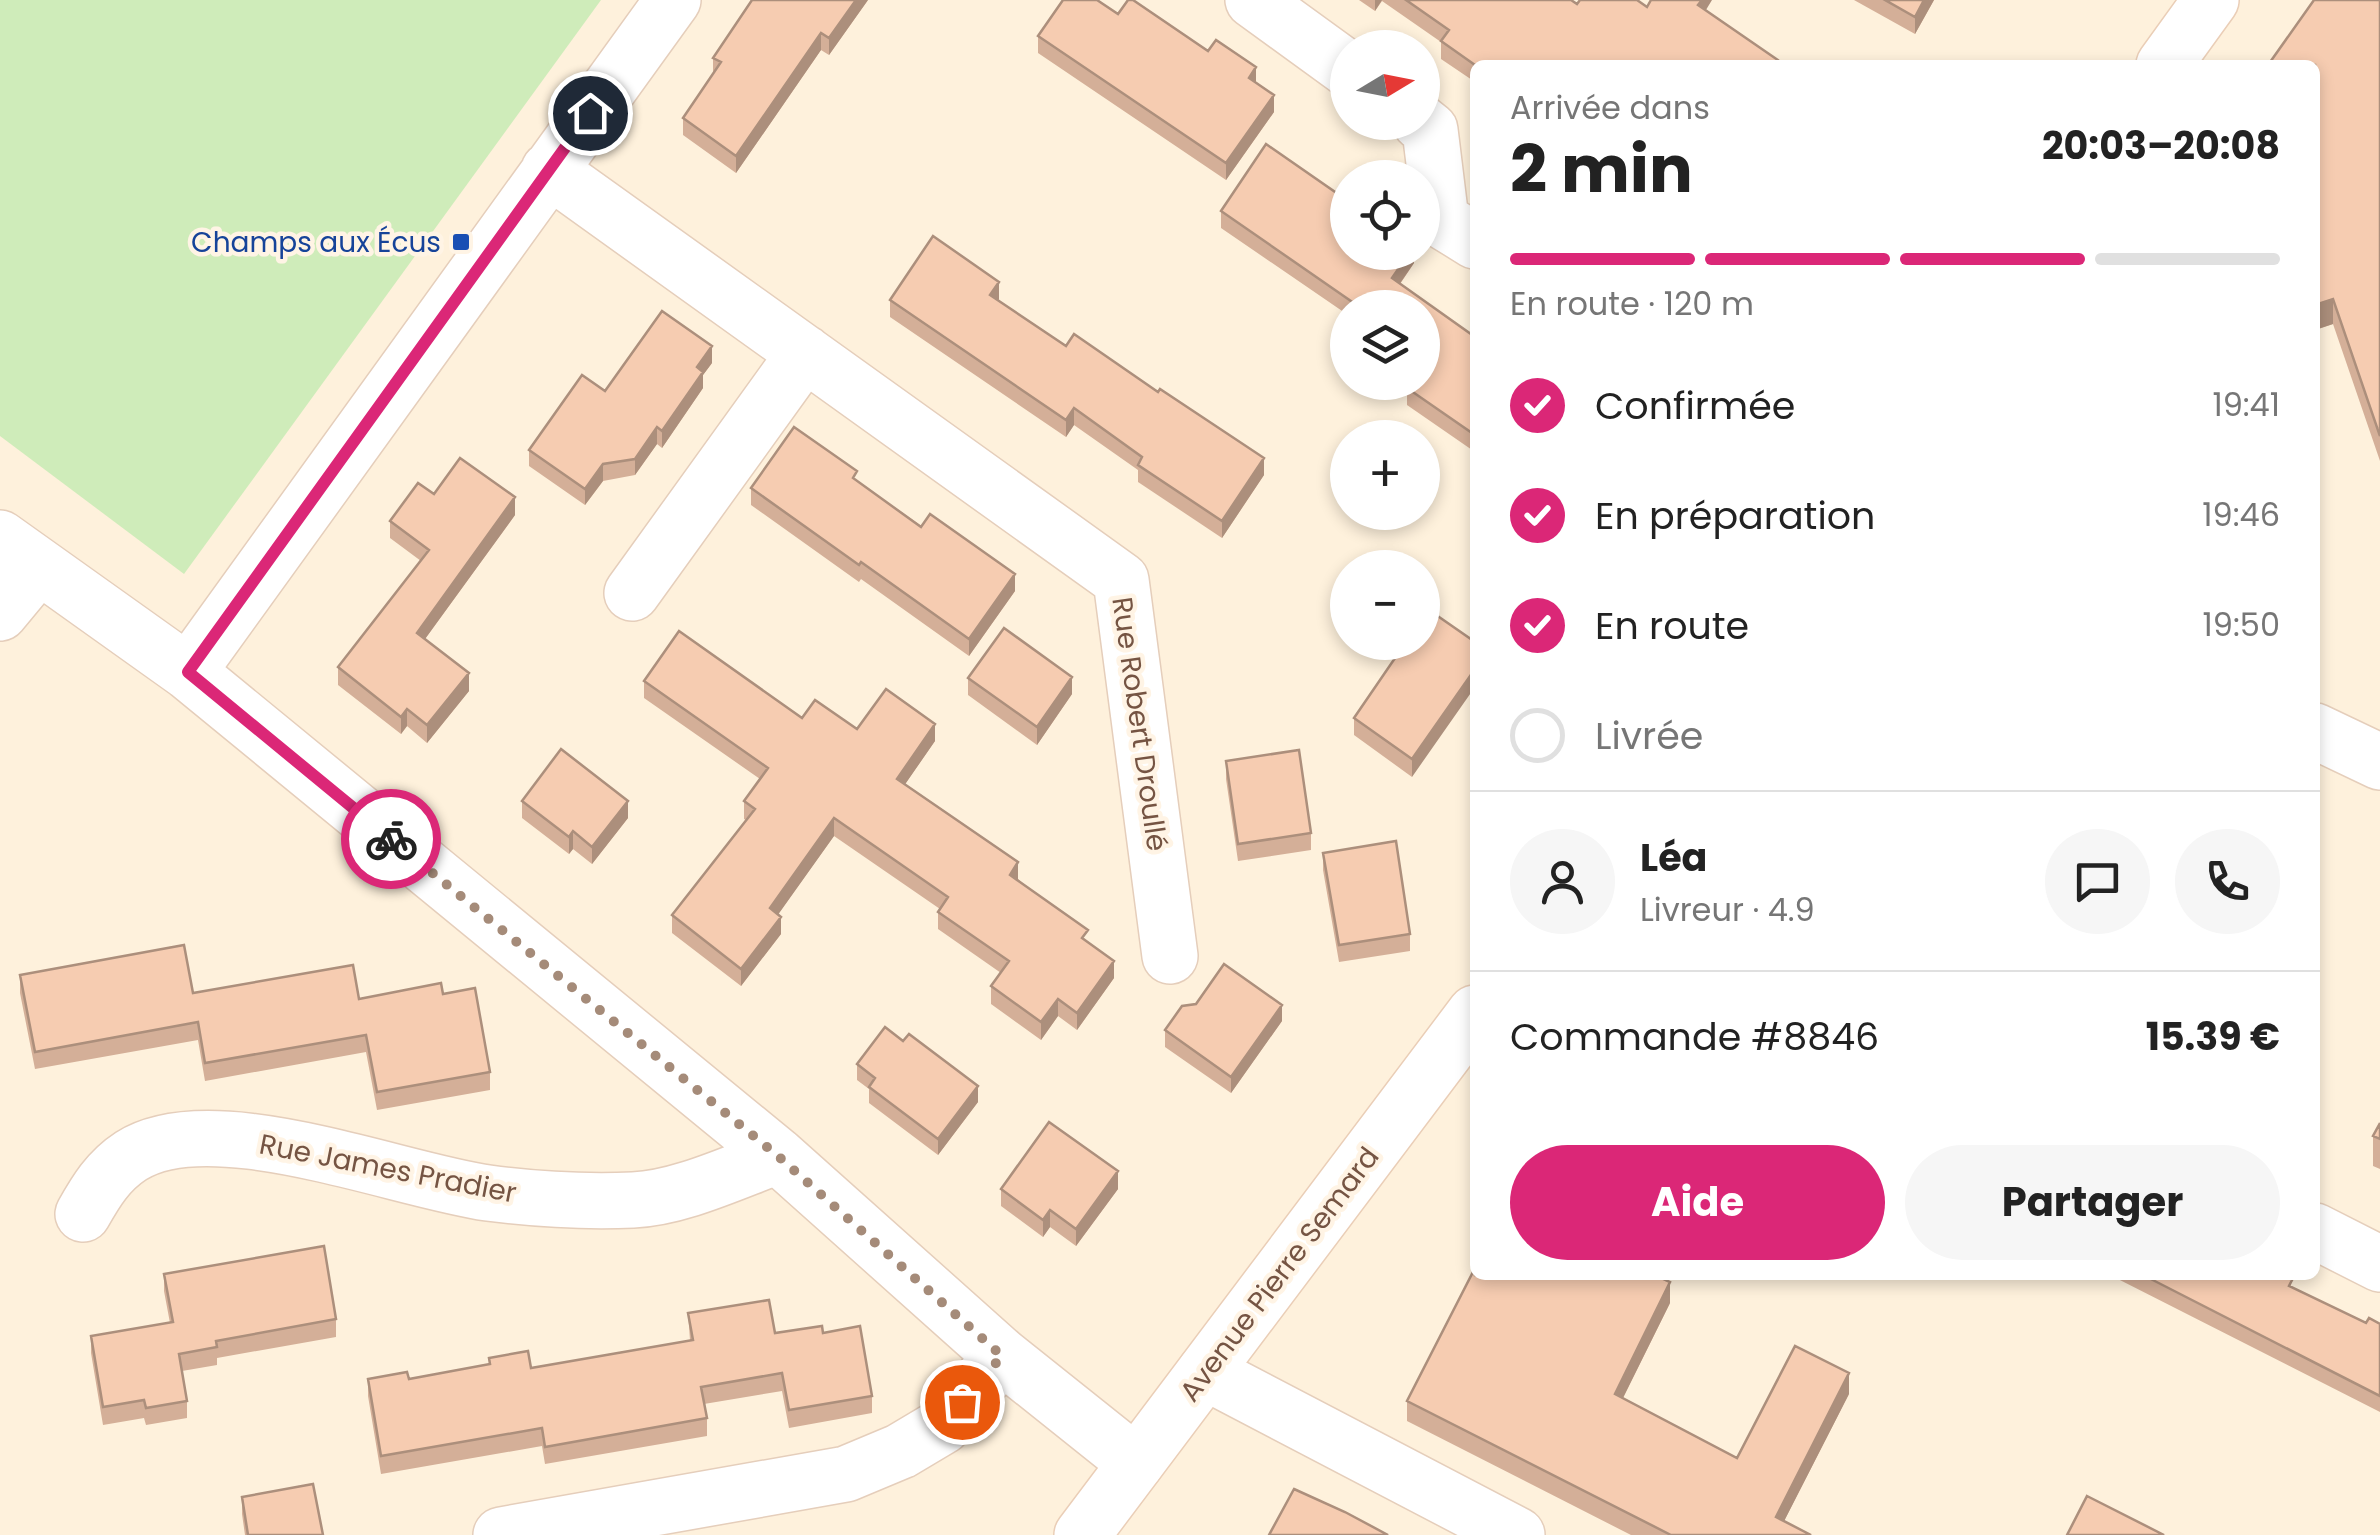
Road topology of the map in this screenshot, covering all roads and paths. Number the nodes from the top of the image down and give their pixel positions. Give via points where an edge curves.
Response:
1 (673, 0) edge
2 (1253, 0) edge
3 (2212, 0) edge
4 (1330, 56) edge
5 (2168, 60) edge
6 (1431, 140) edge
7 (550, 170) junction
8 (1470, 238) edge
9 (805, 353) junction
10 (13, 557) edge
11 (632, 593) dead end
12 (0, 614) edge
13 (188, 672) junction
14 (2320, 733) edge
15 (2380, 762) edge
16 (1170, 956) dead end
17 (1470, 1021) edge
18 (778, 1156) junction
19 (83, 1214) dead end
20 (2320, 1234) edge
21 (2380, 1264) edge
22 (1002, 1356) junction
23 (1205, 1372) junction
24 (1136, 1464) junction
25 (502, 1535) edge
26 (1082, 1535) edge
27 (1518, 1535) edge

1 - 7 street
2 - 4 street
3 - 5 street
6 - 8 street via 1442,220
7 - 9 street, Rue Robert Droullé
7 - 13 street
9 - 11 street
9 - 16 street, Rue Robert Droullé via 1121,580
10 - 12 street
10 - 13 street
13 - 18 street
14 - 15 street
17 - 23 street, Avenue Pierre Semard
18 - 19 street, Rue James Pradier via 636,1200 488,1193 256,1141 207,1139 164,1143 132,1155 102,1181
18 - 22 street
20 - 21 street
22 - 24 street
22 - 25 street via 943,1426 902,1452 846,1474
23 - 24 street, Avenue Pierre Semard
23 - 27 street
24 - 26 street, Avenue Pierre Semard

